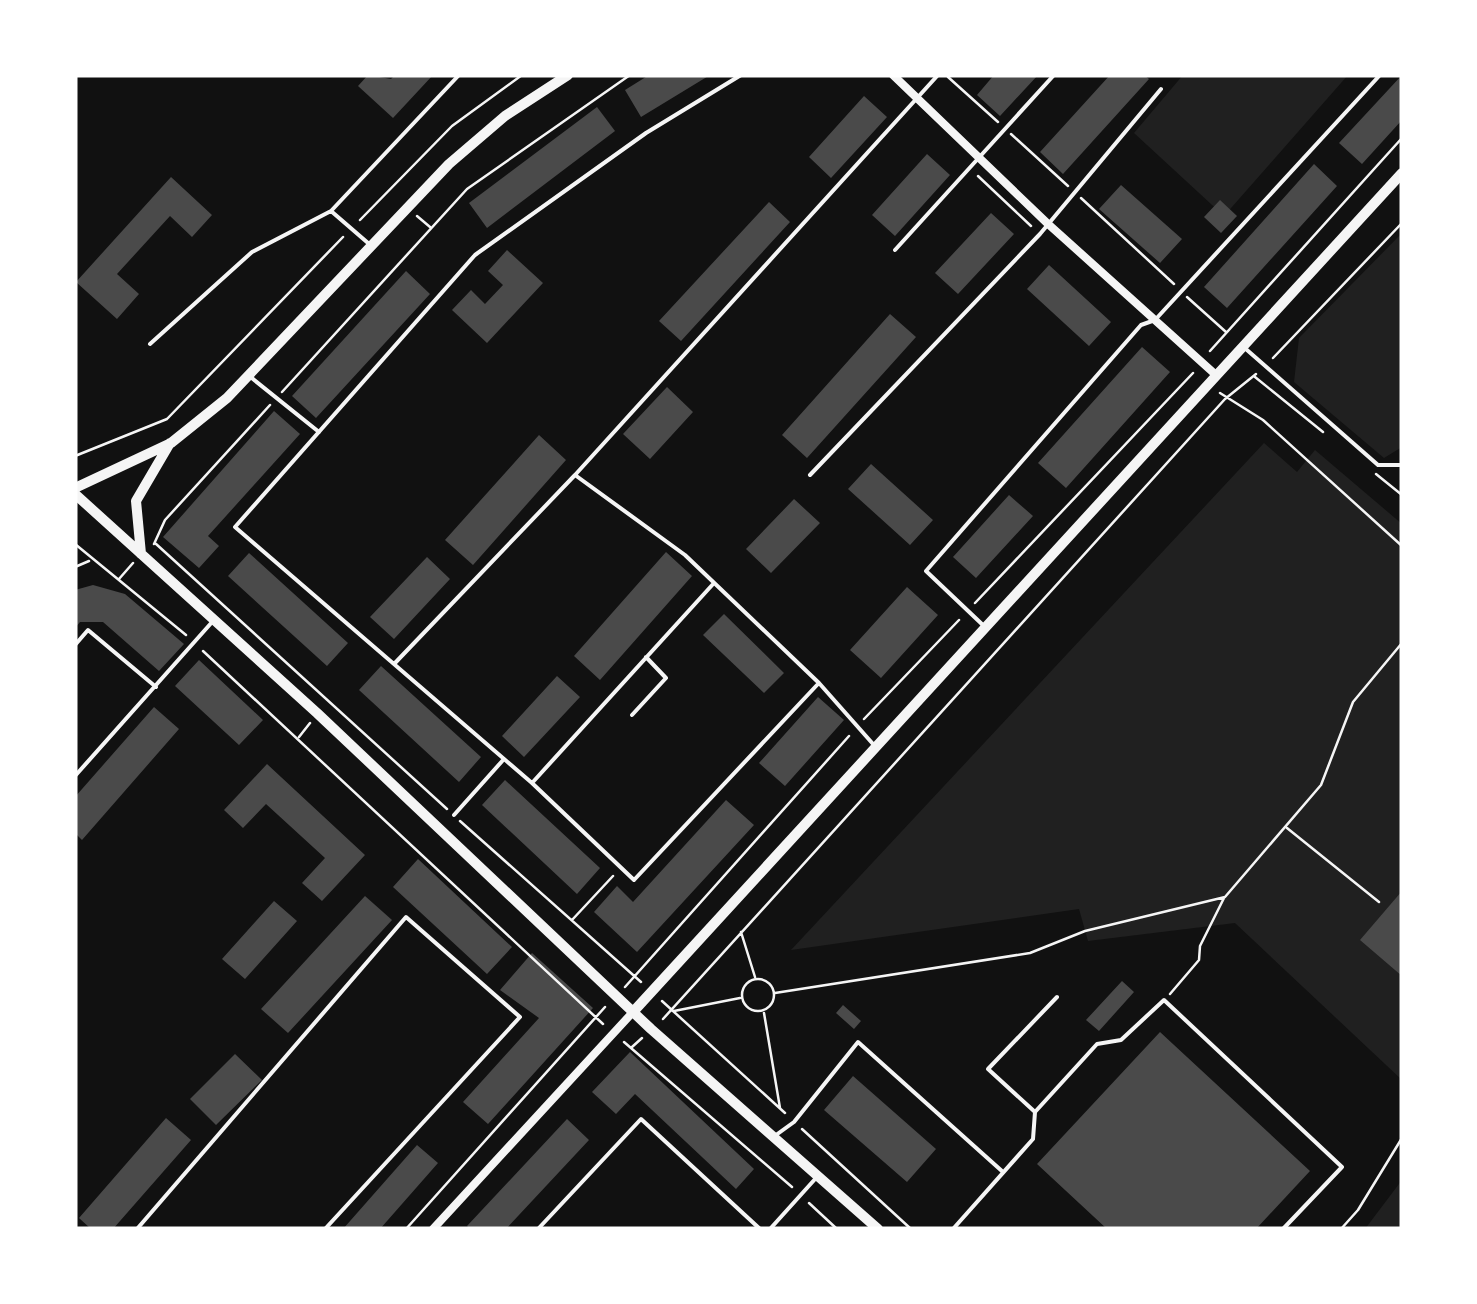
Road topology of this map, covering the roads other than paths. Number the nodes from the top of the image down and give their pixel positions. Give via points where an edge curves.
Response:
1 (460, 75) edge
2 (568, 75) edge
3 (741, 75) edge
4 (893, 75) edge
5 (938, 75) edge
6 (1054, 75) edge
7 (1380, 75) edge
8 (1162, 88) dead end
9 (917, 98) junction
10 (978, 156) junction
11 (1402, 173) edge
12 (331, 211) junction
13 (1047, 223) junction
14 (372, 246) junction
15 (895, 250) dead end
16 (1154, 320) junction
17 (150, 344) dead end
18 (1243, 346) junction
19 (1216, 375) junction
20 (248, 376) junction
21 (319, 432) junction
22 (171, 442) junction
23 (1402, 465) edge
24 (576, 475) junction
25 (810, 475) dead end
26 (75, 491) edge
27 (141, 554) junction
28 (714, 583) junction
29 (213, 621) junction
30 (986, 629) junction
31 (75, 645) edge
32 (646, 658) junction
33 (394, 664) junction
34 (819, 683) junction
35 (156, 688) junction
36 (632, 715) dead end
37 (876, 748) junction
38 (504, 759) junction
39 (75, 776) edge
40 (532, 783) junction
41 (454, 815) road end
42 (1057, 997) dead end
43 (633, 1012) junction
44 (1034, 1112) junction
45 (776, 1136) junction
46 (1004, 1172) junction
47 (820, 1175) junction
48 (137, 1229) edge
49 (325, 1229) edge
50 (433, 1229) edge
51 (538, 1229) edge
52 (760, 1229) edge
53 (770, 1229) edge
54 (878, 1229) edge
55 (953, 1229) edge
56 (1283, 1229) edge

1 - 12 lane
2 - 14 main road via 449,164
3 - 21 lane via 475,255
4 - 9 street
5 - 9 lane
6 - 10 lane
7 - 16 lane
8 - 13 lane
9 - 10 street
9 - 24 lane
10 - 13 street
10 - 15 lane
11 - 18 main road
12 - 14 lane
12 - 17 lane via 252,252
13 - 16 street
13 - 25 lane
14 - 20 main road
16 - 19 street
16 - 30 lane via 1142,325 926,571
18 - 19 main road
18 - 23 lane via 1378,464
19 - 30 main road
20 - 21 lane
20 - 22 main road
21 - 33 lane via 235,526
22 - 26 main road
22 - 27 main road via 136,501
24 - 28 lane
24 - 33 lane
26 - 27 main road
27 - 29 main road
28 - 32 lane
28 - 34 lane
29 - 35 lane
29 - 43 main road
30 - 37 main road
31 - 35 lane via 88,630
32 - 36 lane via 666,678
32 - 40 lane
33 - 38 lane
34 - 37 lane
34 - 40 lane via 634,880
35 - 39 lane
37 - 43 main road
38 - 40 lane
38 - 41 lane
42 - 44 lane via 988,1069
43 - 45 main road
43 - 50 street
44 - 46 lane via 1034,1139
44 - 56 lane via 1097,1044 1121,1040 1164,1000 1342,1167
45 - 46 lane via 858,1042
45 - 47 main road
46 - 55 lane
47 - 53 lane
47 - 54 main road
48 - 49 lane via 406,916 520,1017
51 - 52 lane via 641,1119

